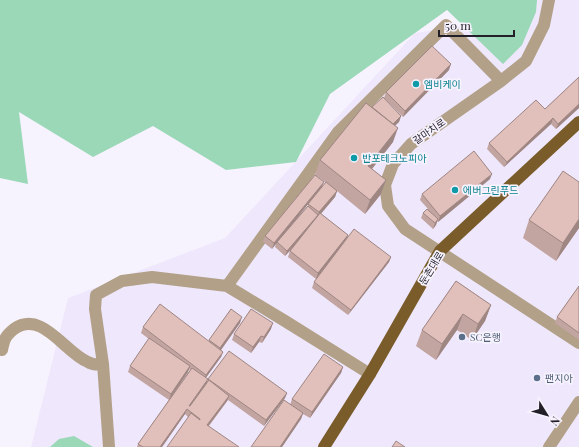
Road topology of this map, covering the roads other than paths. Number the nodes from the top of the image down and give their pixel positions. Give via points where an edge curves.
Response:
1 (549, 0) edge
2 (501, 81) junction
3 (579, 122) edge
4 (440, 251) junction
5 (227, 286) junction
6 (4, 334) edge
7 (579, 343) edge
8 (2, 350) dead end
9 (103, 364) junction
10 (370, 374) junction
11 (579, 402) edge
12 (109, 447) edge
13 (324, 447) edge
14 (549, 447) edge

1 - 2 street, 갈마치로 via 544,24 526,61
2 - 4 street, 갈마치로 via 410,144 393,164 385,185 388,206 405,229
2 - 5 street via 446,25 338,132
3 - 4 main road, 둔촌대로
4 - 7 street, 갈마치로
4 - 10 main road, 둔촌대로
5 - 9 street via 152,277 122,281 96,295 95,308
5 - 10 street
6 - 8 street
6 - 9 street via 20,325 42,327 87,362
9 - 12 street
10 - 13 main road, 둔촌대로
11 - 14 street

